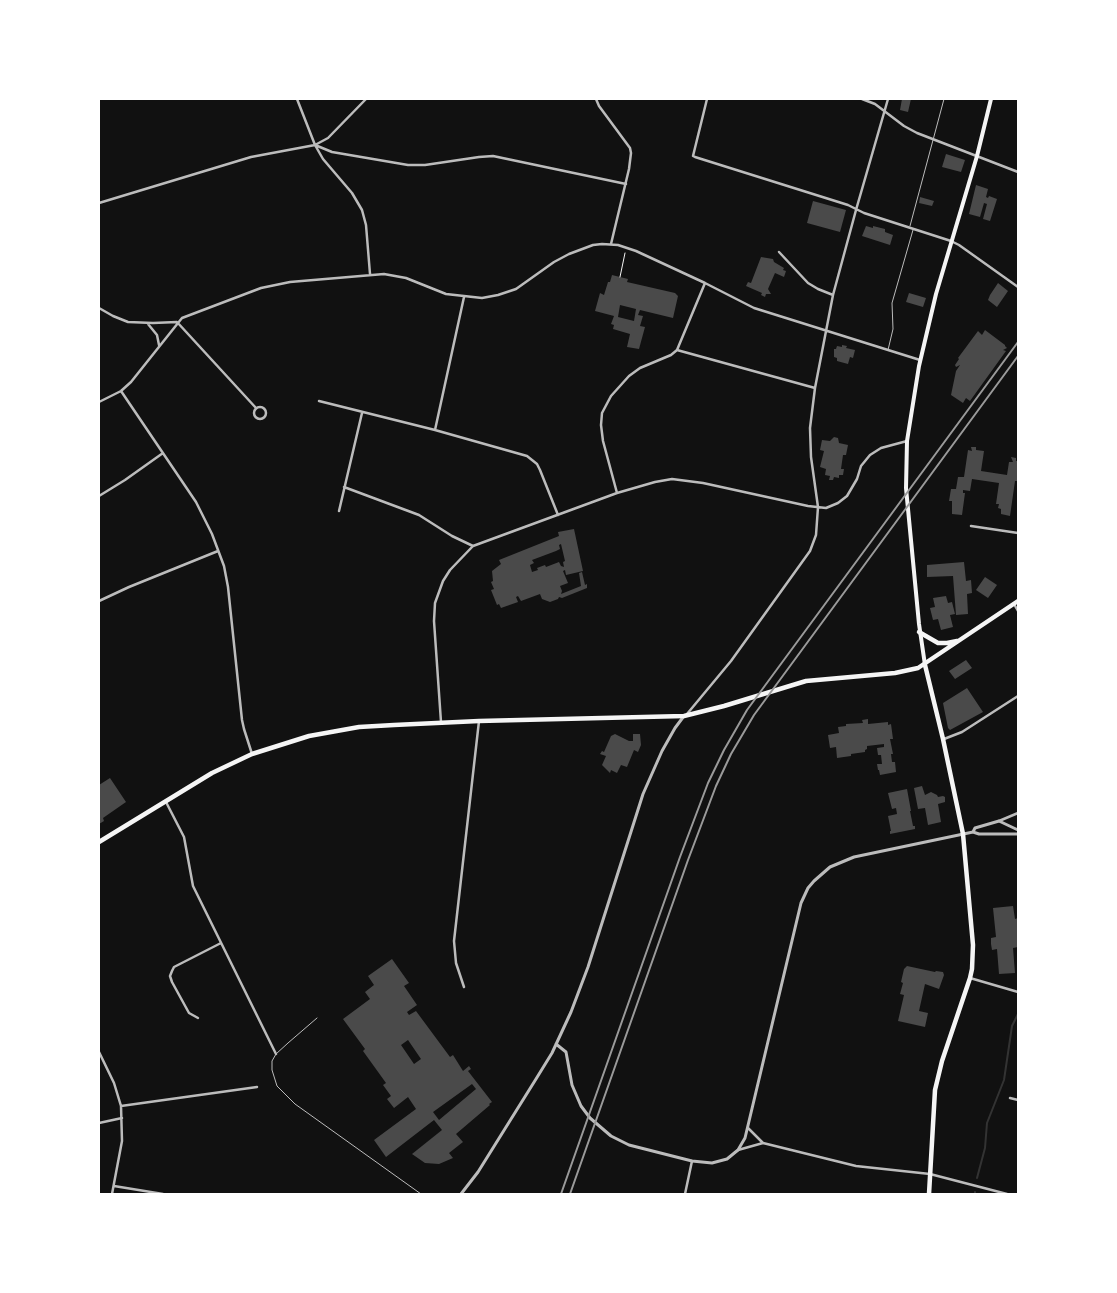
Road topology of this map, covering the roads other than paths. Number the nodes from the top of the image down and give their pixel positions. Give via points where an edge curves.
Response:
1 (298, 99) edge
2 (366, 99) edge
3 (596, 99) edge
4 (708, 99) edge
5 (862, 99) edge
6 (888, 99) edge
7 (944, 99) edge
8 (991, 99) edge
9 (885, 111) junction
10 (933, 139) junction
11 (315, 145) junction
12 (977, 156) junction
13 (1018, 172) edge
14 (626, 184) junction
15 (99, 203) edge
16 (856, 210) junction
17 (911, 229) junction
18 (951, 241) junction
19 (612, 244) junction
20 (779, 252) dead end
21 (370, 274) junction
22 (705, 283) junction
23 (1018, 287) edge
24 (833, 295) junction
25 (464, 297) junction
26 (99, 308) edge
27 (177, 322) junction
28 (147, 323) junction
29 (825, 332) junction
30 (159, 345) junction
31 (677, 350) junction
32 (888, 350) junction
33 (920, 360) junction
34 (814, 388) junction
35 (121, 391) junction
36 (319, 401) dead end
37 (99, 402) edge
38 (256, 408) junction
39 (362, 413) junction
40 (435, 430) junction
41 (907, 441) junction
42 (163, 453) junction
43 (344, 487) junction
44 (617, 493) junction
45 (99, 496) edge
46 (818, 508) junction
47 (339, 511) dead end
48 (558, 515) junction
49 (971, 526) dead end
50 (1018, 533) edge
51 (474, 546) junction
52 (218, 551) junction
53 (99, 601) edge
54 (1016, 603) edge
55 (1018, 611) edge
56 (920, 632) junction
57 (961, 640) junction
58 (925, 665) junction
59 (1018, 696) edge
60 (684, 716) junction
61 (479, 721) junction
62 (441, 722) junction
63 (943, 739) junction
64 (252, 754) junction
65 (166, 801) junction
66 (1018, 813) edge
67 (999, 821) junction
68 (1018, 830) edge
69 (974, 832) junction
70 (963, 834) junction
71 (1018, 834) edge
72 (99, 842) edge
73 (221, 943) junction
74 (970, 978) junction
75 (464, 987) dead end
76 (1018, 992) edge
77 (198, 1018) dead end
78 (317, 1018) dead end
79 (556, 1044) junction
80 (99, 1052) edge
81 (276, 1054) junction
82 (257, 1086) dead end
83 (1010, 1098) dead end
84 (1018, 1100) edge
85 (121, 1106) junction
86 (122, 1118) junction
87 (99, 1123) edge
88 (748, 1128) junction
89 (763, 1143) junction
90 (738, 1150) junction
91 (692, 1161) junction
92 (930, 1174) junction
93 (114, 1186) junction
94 (112, 1194) edge
95 (163, 1194) edge
96 (420, 1194) edge
97 (461, 1194) edge
98 (685, 1194) edge
99 (929, 1194) edge
100 (1007, 1194) edge

1 - 11 street
2 - 11 street via 328,138
3 - 14 street via 630,148
4 - 16 street via 693,156
5 - 9 street
6 - 9 street
7 - 10 lane
8 - 12 main road
9 - 10 street via 910,130
9 - 16 street
10 - 12 street
10 - 17 lane
11 - 14 street via 332,152 408,165 493,156
11 - 15 street via 251,157
11 - 21 street via 362,210
12 - 13 street
12 - 18 main road
14 - 19 street
16 - 17 street
16 - 24 street
17 - 18 street
17 - 32 lane via 892,303 893,329
18 - 23 street
18 - 33 main road
19 - 22 street via 636,251
19 - 25 street via 593,245 569,254 516,288 498,295
20 - 24 street via 814,287
21 - 25 street via 394,275 446,294
21 - 27 street via 276,284 187,315
22 - 29 street via 754,308
22 - 31 street
24 - 29 street
25 - 40 street
26 - 28 street via 128,322
27 - 28 street
27 - 30 street
27 - 38 street
28 - 30 street via 157,335
29 - 32 street
29 - 34 street
30 - 35 street via 143,369
31 - 34 street
31 - 44 street via 629,376 611,396 602,413 602,436
32 - 33 street
33 - 41 main road
34 - 46 street via 811,457
35 - 37 street
35 - 42 street
36 - 39 street
38 - 38 street via 255,417 261,420 266,410
39 - 40 street
39 - 43 street
40 - 48 street via 533,459
41 - 46 street via 887,445 875,452 865,460 843,500
41 - 56 main road via 906,488
42 - 45 street
42 - 52 street via 196,502
43 - 47 street
43 - 51 street via 419,515
44 - 46 street via 655,482 688,480
44 - 48 street
46 - 60 street via 817,530 810,551 732,661
48 - 51 street
49 - 50 street
51 - 62 street via 446,575 434,611
52 - 53 street
52 - 64 street via 231,600 244,729
54 - 55 street
54 - 57 main road
56 - 57 main road via 943,643
56 - 58 main road
57 - 58 main road
58 - 60 main road via 908,671 806,681
58 - 63 main road
59 - 63 street via 962,732
60 - 61 main road
60 - 79 street via 662,751 643,794 581,989
61 - 62 main road
61 - 75 street via 454,941 456,963
62 - 64 main road via 339,731 306,737
63 - 70 main road
64 - 65 main road via 212,773
65 - 72 main road
65 - 73 street via 184,837 193,886
66 - 67 street
67 - 68 street
67 - 69 street via 975,828
69 - 70 street
69 - 71 street
70 - 74 main road via 973,945
70 - 88 street via 845,859 822,872 808,888 801,903
73 - 77 street via 174,967 170,976 189,1013
73 - 81 street
74 - 76 street
74 - 92 main road via 938,1075
78 - 81 lane
79 - 91 street via 566,1052 572,1085 585,1112 602,1130 629,1145
79 - 97 street via 474,1180
80 - 85 street
81 - 96 lane via 271,1066 273,1076 286,1096
82 - 85 street
83 - 84 street
85 - 86 street
86 - 87 street
86 - 93 street via 122,1141
88 - 89 street
88 - 90 street
89 - 90 street
89 - 92 street via 856,1166
90 - 91 street via 720,1162
91 - 98 street
92 - 99 main road
92 - 100 street
93 - 94 street
93 - 95 street

